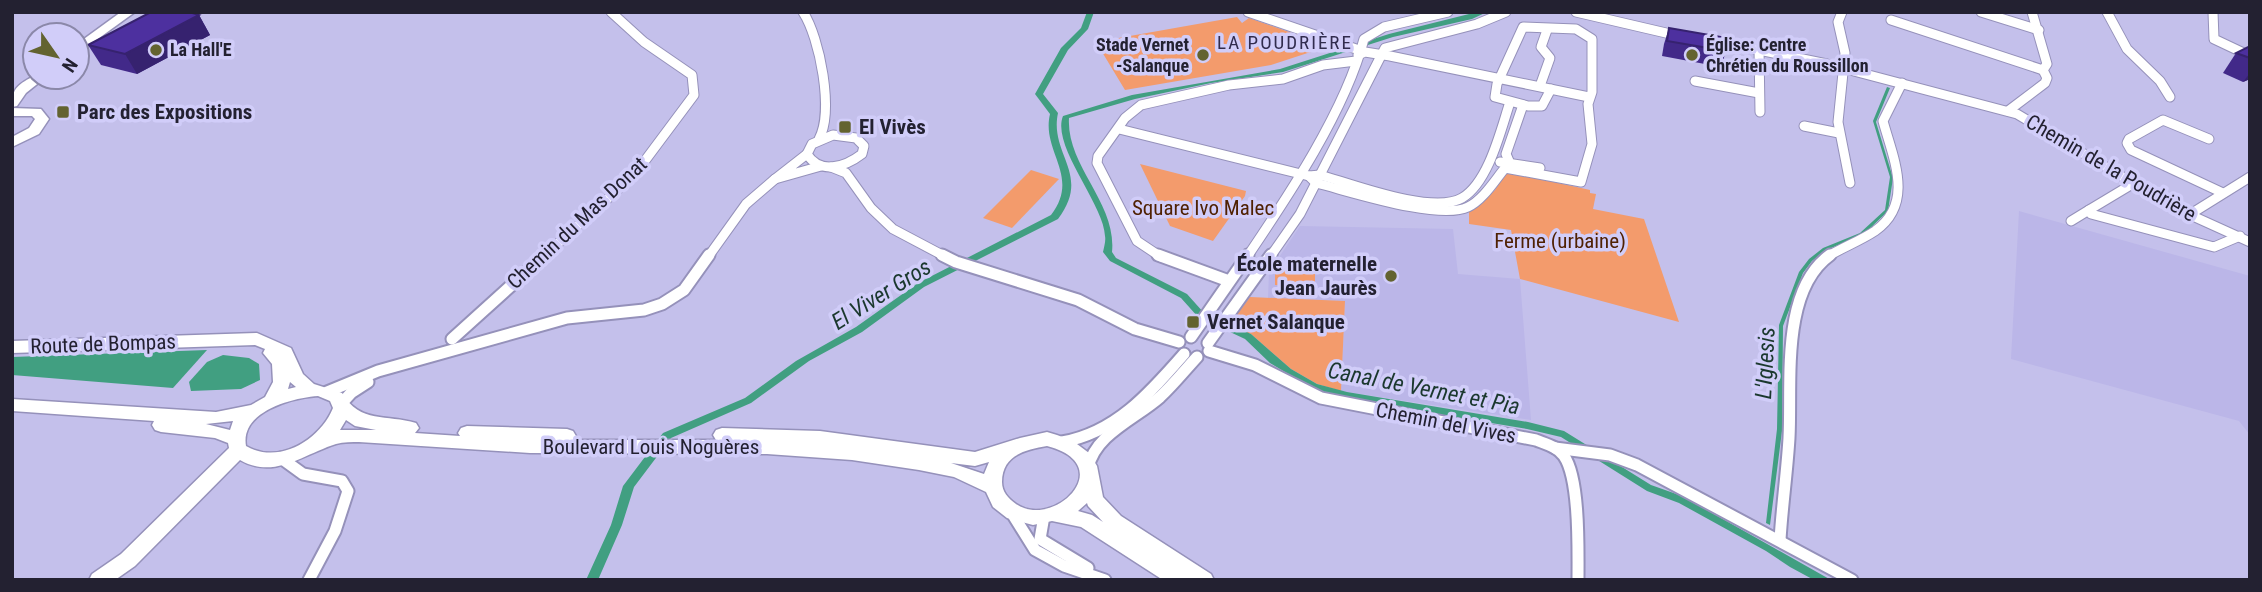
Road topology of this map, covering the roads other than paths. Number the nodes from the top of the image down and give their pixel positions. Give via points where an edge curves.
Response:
1 (129, 12) edge
2 (611, 12) edge
3 (803, 12) edge
4 (1248, 12) edge
5 (1448, 12) edge
6 (1506, 12) edge
7 (1842, 12) edge
8 (1981, 12) edge
9 (2032, 12) edge
10 (2107, 12) edge
11 (2213, 12) edge
12 (1579, 13) edge
13 (1272, 16) edge
14 (1891, 20) dead end
15 (1576, 29) junction
16 (1547, 30) junction
17 (2039, 30) junction
18 (1685, 37) edge
19 (2214, 39) junction
20 (91, 40) edge
21 (1709, 40) edge
22 (1759, 49) junction
23 (2250, 50) edge
24 (2250, 55) edge
25 (1357, 58) junction
26 (1378, 59) junction
27 (1843, 68) junction
28 (2043, 70) junction
29 (1695, 80) dead end
30 (1499, 81) junction
31 (1902, 83) junction
32 (1540, 86) junction
33 (1550, 89) junction
34 (29, 91) edge
35 (1759, 93) junction
36 (1589, 97) junction
37 (2169, 97) dead end
38 (1510, 102) junction
39 (1523, 105) junction
40 (30, 111) junction
41 (2008, 111) junction
42 (12, 112) edge
43 (1760, 112) dead end
44 (824, 122) junction
45 (1804, 126) dead end
46 (1119, 129) junction
47 (1839, 133) junction
48 (840, 134) junction
49 (819, 139) junction
50 (2209, 139) dead end
51 (12, 143) edge
52 (807, 154) junction
53 (1488, 162) junction
54 (1505, 164) junction
55 (826, 167) junction
56 (848, 168) junction
57 (1311, 177) junction
58 (2250, 177) edge
59 (775, 179) junction
60 (1850, 183) dead end
61 (2134, 183) junction
62 (2223, 193) junction
63 (2089, 210) junction
64 (2189, 215) junction
65 (2071, 221) dead end
66 (2250, 235) edge
67 (2236, 236) junction
68 (2250, 242) edge
69 (1229, 281) junction
70 (1194, 333) junction
71 (452, 339) dead end
72 (194, 342) junction
73 (1210, 343) junction
74 (12, 347) edge
75 (1187, 351) junction
76 (401, 364) junction
77 (318, 391) junction
78 (12, 405) edge
79 (263, 405) junction
80 (341, 406) junction
81 (12, 415) edge
82 (743, 440) junction
83 (635, 441) junction
84 (1060, 442) junction
85 (1555, 448) junction
86 (243, 449) junction
87 (306, 449) junction
88 (1007, 450) junction
89 (281, 458) junction
90 (298, 468) junction
91 (1089, 475) junction
92 (990, 486) junction
93 (1010, 510) junction
94 (1047, 516) junction
95 (1780, 540) junction
96 (99, 580) edge
97 (309, 580) edge
98 (1107, 580) edge
99 (1179, 580) edge
100 (1204, 580) edge
101 (1578, 580) edge
102 (1852, 580) edge

1 - 20 main road
2 - 71 street, Chemin du Mas Donat via 692,75 694,95 635,174
3 - 44 street via 817,34
4 - 13 street
5 - 25 street via 1372,32
6 - 26 street via 1484,22 1399,42 1385,48
7 - 27 street via 1836,20 1846,50
8 - 17 street
9 - 17 street
10 - 37 street via 2127,49 2161,81
11 - 19 street
12 - 15 street
12 - 18 street
13 - 25 street via 1339,45
14 - 28 street
15 - 16 street
15 - 36 street via 1594,44
16 - 30 street via 1521,28
16 - 32 street via 1541,47 1550,58
17 - 28 street via 2047,64
19 - 23 street
19 - 24 street
21 - 22 street, Chemin de la Poudrière
22 - 27 street, Chemin de la Poudrière
22 - 35 street
25 - 26 street via 1366,66
25 - 46 street via 1283,79 1229,85 1149,103 1135,109
25 - 57 street via 1355,73
26 - 30 street
26 - 57 street
27 - 31 street, Chemin de la Poudrière
27 - 47 street
28 - 41 street via 2045,83
29 - 35 street
30 - 32 street
30 - 38 street via 1494,94
31 - 41 street, Chemin de la Poudrière
31 - 95 street via 1883,121 1899,179 1892,212 1870,236 1819,262 1807,278 1793,324
32 - 33 street
33 - 36 street
33 - 39 street via 1542,106
34 - 40 main road via 23,99
35 - 43 street
36 - 54 street via 1592,144 1581,182
38 - 39 street
38 - 53 street
39 - 54 street
40 - 42 main road
40 - 51 main road via 41,115 41,123
41 - 61 street, Chemin de la Poudrière
44 - 48 street
44 - 49 street
45 - 47 street
46 - 57 street
46 - 69 street via 1097,163 1137,241 1156,255
47 - 60 street
48 - 49 street
48 - 56 street via 856,138 864,146
49 - 52 street
50 - 62 street via 2163,120 2127,144 2131,150
52 - 55 street via 814,164
52 - 59 street
53 - 54 street
53 - 57 street via 1464,197 1444,203
54 - 57 street via 1478,200 1456,211 1431,211
55 - 56 street
55 - 59 street
56 - 75 street via 870,208 893,229 956,261 1078,300
57 - 69 street via 1280,209
57 - 73 street via 1300,214
58 - 62 street
59 - 76 street via 746,204 684,290 662,304 567,318
61 - 63 street
61 - 64 street, Chemin de la Poudrière
62 - 64 street
63 - 65 street
63 - 67 street via 2101,218 2214,247
64 - 67 street, Chemin de la Poudrière
66 - 67 street, Chemin de la Poudrière
67 - 68 street, Chemin de la Poudrière
69 - 70 street
70 - 73 street, Chemin del Vives
70 - 75 street
72 - 74 main road, Route de Bompas
72 - 77 main road, Route de Bompas via 238,338 271,344 285,352 296,377
72 - 79 main road, Route de Bompas via 251,345 276,356 283,381 279,392
73 - 75 street
73 - 85 street, Chemin del Vives via 1321,398 1536,440
75 - 84 street via 1128,411 1092,435
75 - 91 street via 1160,397 1091,453
76 - 77 street
76 - 80 street via 361,386
77 - 79 main road
77 - 80 main road, Route de Bompas via 336,397
78 - 79 main road via 216,418
79 - 86 main road via 239,429
80 - 83 main road, Boulevard Louis Noguères via 361,421 391,426
80 - 87 main road via 333,428
81 - 86 main road via 217,432
82 - 83 main road, Boulevard Louis Noguères
82 - 88 main road, Boulevard Louis Noguères via 846,441 963,458
82 - 92 main road, Boulevard Louis Noguères via 940,466
83 - 87 main road, Boulevard Louis Noguères via 509,447 359,435 337,437
84 - 88 main road via 1033,440
84 - 91 main road via 1083,457
85 - 95 street, Chemin del Vives via 1610,455 1637,465
85 - 101 street via 1566,458 1573,494
86 - 89 main road, Boulevard Louis Noguères
86 - 96 main road via 128,560
87 - 89 main road, Boulevard Louis Noguères
87 - 90 street
88 - 92 main road via 997,460
89 - 90 street
90 - 97 street via 303,474 340,479 350,494 322,561
91 - 94 main road via 1085,492 1076,502
91 - 100 main road via 1095,501 1114,521
92 - 93 main road
93 - 94 main road
93 - 98 street via 1039,553
94 - 98 street via 1040,538
94 - 99 main road via 1085,520
95 - 102 street, Chemin del Vives

